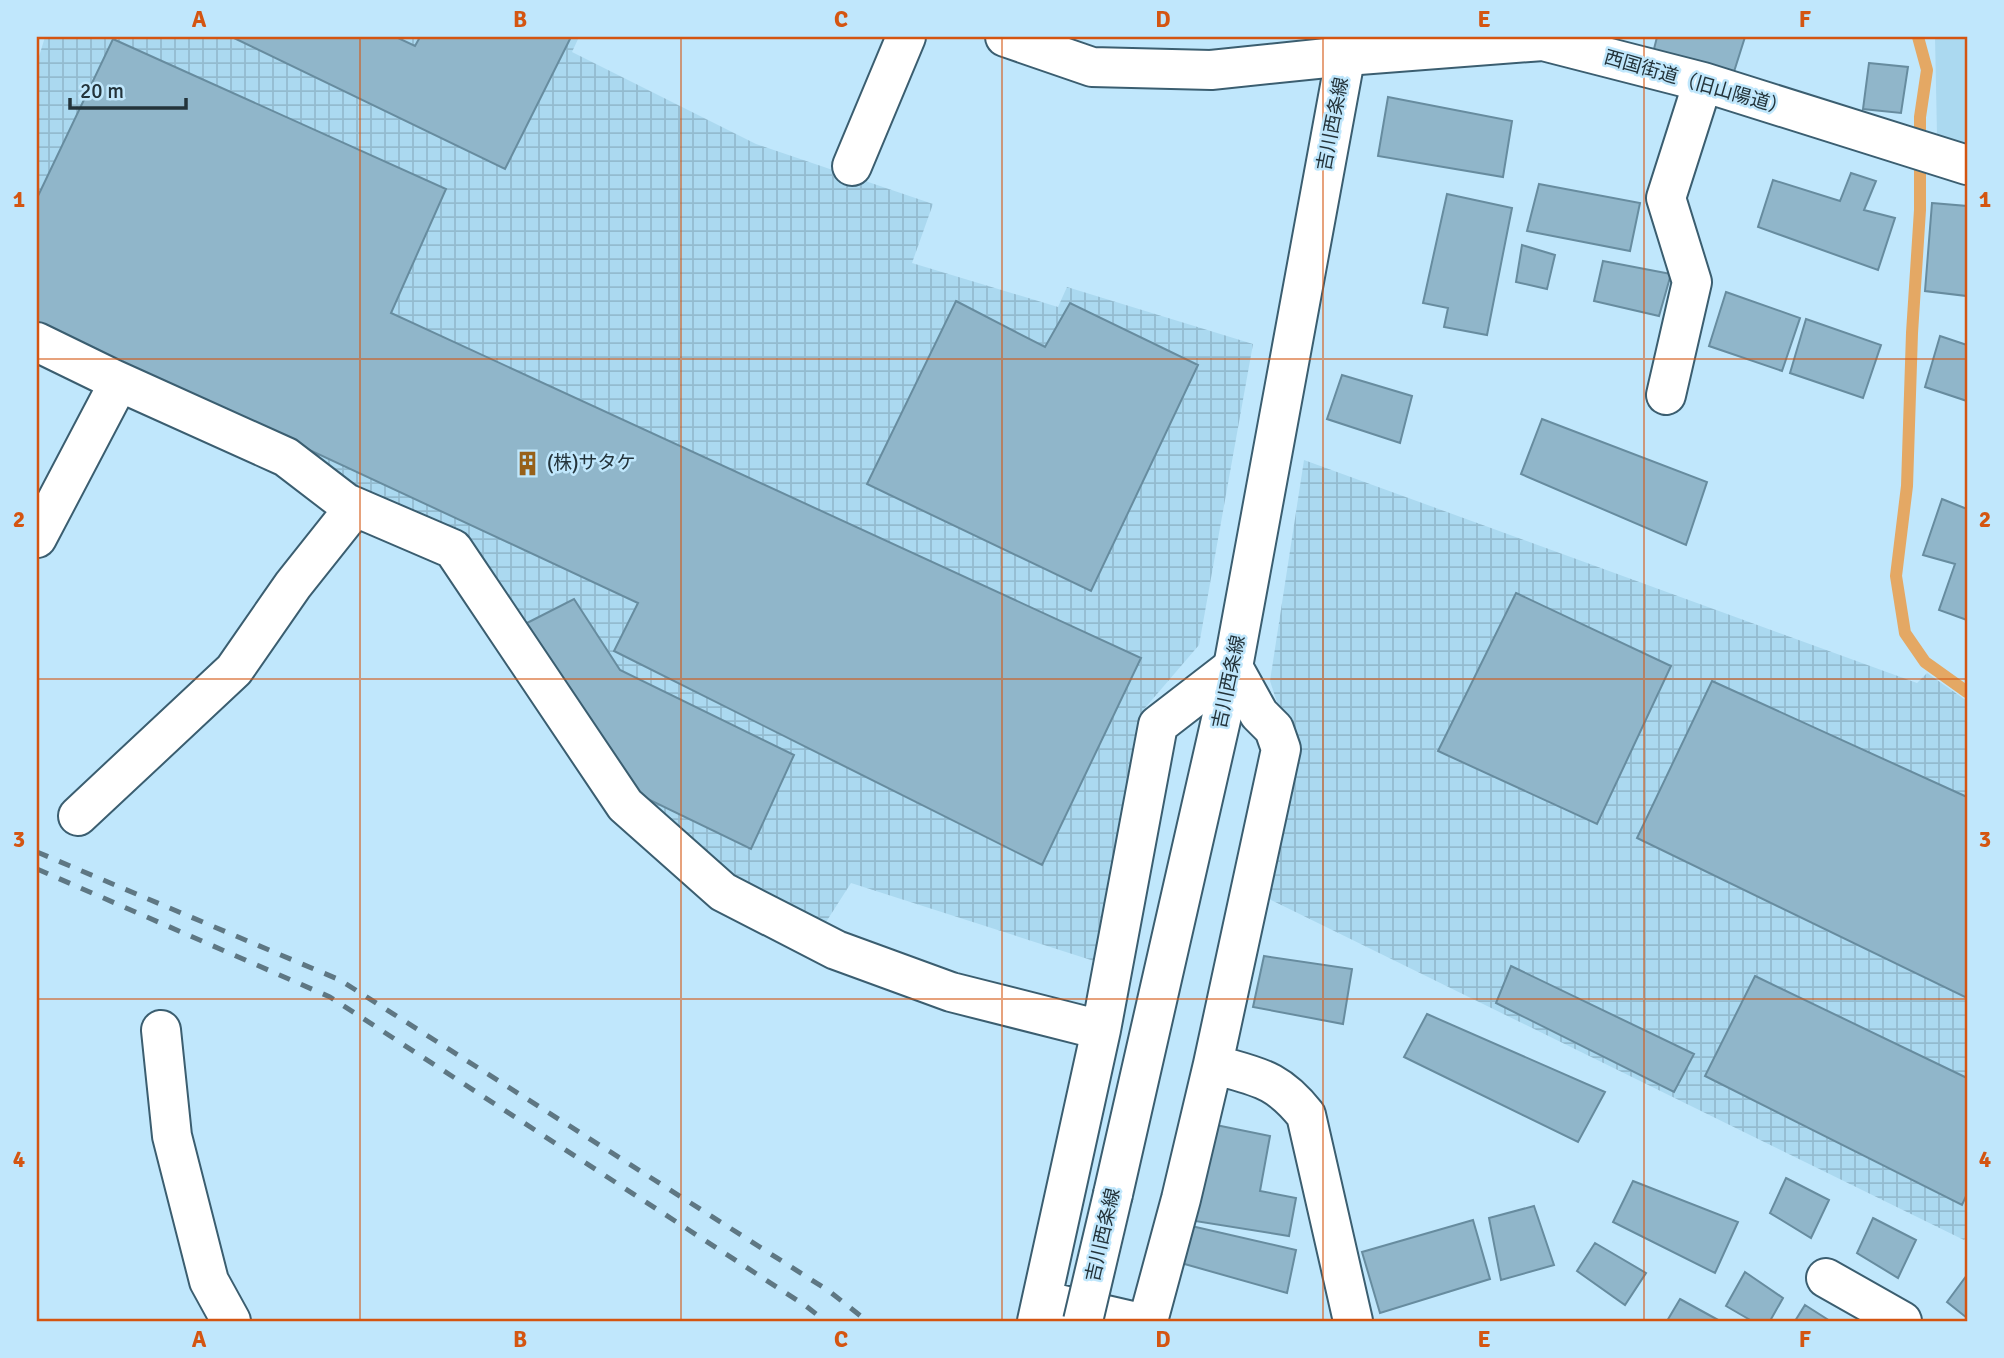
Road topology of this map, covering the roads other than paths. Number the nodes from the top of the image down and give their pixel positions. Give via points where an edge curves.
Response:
1 (906, 37) edge
2 (1004, 37) edge
3 (1348, 46) edge
4 (1703, 82) junction
5 (1957, 161) edge
6 (852, 166) dead end
7 (37, 342) edge
8 (119, 382) junction
9 (1666, 396) dead end
10 (355, 507) junction
11 (37, 538) edge
12 (1233, 667) junction
13 (78, 816) dead end
14 (161, 1030) dead end
15 (1101, 1030) junction
16 (1213, 1064) junction
17 (1826, 1278) dead end
18 (1039, 1310) edge
19 (1911, 1318) edge
20 (231, 1321) edge
21 (1083, 1321) edge
22 (1132, 1321) edge
23 (1148, 1321) edge
24 (1353, 1321) edge

1 - 6 street
2 - 3 street, 西国街道（旧山陽道） via 1092,67 1211,70
3 - 4 street, 西国街道（旧山陽道） via 1543,41
3 - 12 street, 吉川西条線
4 - 5 street, 西国街道（旧山陽道）
4 - 9 street via 1666,198 1692,282
7 - 8 street
8 - 10 street via 285,457
8 - 11 street
10 - 13 street via 234,670
10 - 15 street via 453,549 625,805 723,892 836,950 951,992
12 - 15 street via 1158,725
12 - 16 street via 1259,714 1274,729 1281,749
12 - 21 street, 吉川西条線, bridge
14 - 20 street via 172,1136 209,1281
15 - 18 street
16 - 23 street
16 - 24 street via 1268,1081 1290,1094 1306,1115
17 - 19 street
18 - 22 street

